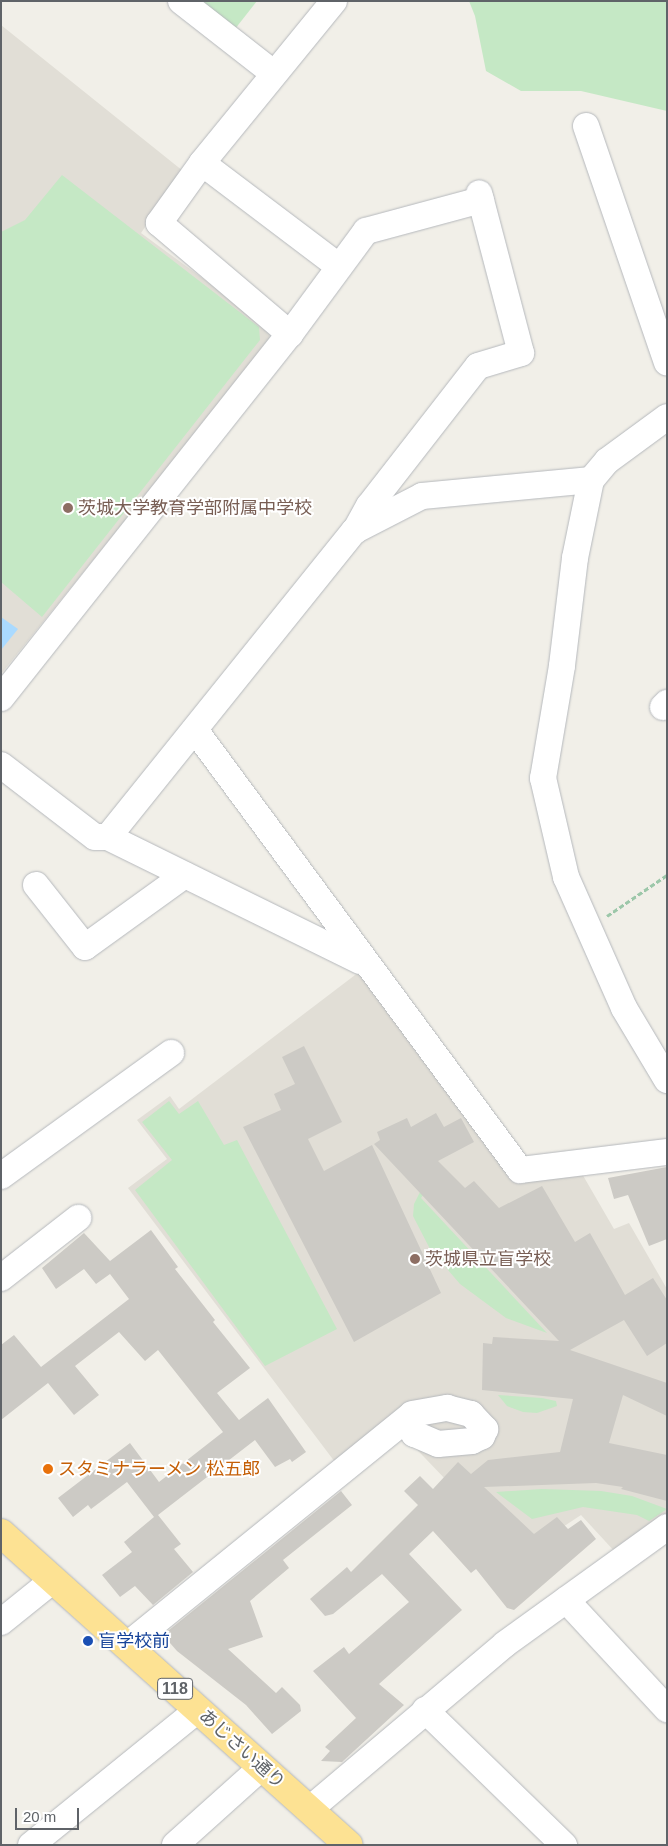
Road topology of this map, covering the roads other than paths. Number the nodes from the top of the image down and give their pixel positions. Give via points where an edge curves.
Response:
1 (181, 1) edge
2 (334, 1) edge
3 (273, 73) junction
4 (586, 126) dead end
5 (202, 163) junction
6 (338, 266) junction
7 (290, 334) junction
8 (667, 362) edge
9 (667, 417) edge
10 (591, 480) junction
11 (354, 531) junction
12 (1, 698) edge
13 (195, 730) junction
14 (5, 774) edge
15 (102, 837) junction
16 (185, 875) junction
17 (36, 885) dead end
18 (363, 962) junction
19 (171, 1053) dead end
20 (667, 1080) edge
21 (667, 1152) edge
22 (1, 1176) edge
23 (78, 1218) dead end
24 (1, 1278) edge
25 (409, 1418) dead end
26 (667, 1527) edge
27 (1, 1533) edge
28 (53, 1580) junction
29 (566, 1600) junction
30 (1, 1622) edge
31 (126, 1646) junction
32 (667, 1709) edge
33 (198, 1710) junction
34 (425, 1710) junction
35 (262, 1767) junction
36 (310, 1809) junction
37 (32, 1845) edge
38 (175, 1845) edge
39 (349, 1845) edge
40 (564, 1845) edge

1 - 3 street
2 - 3 street
3 - 5 street
4 - 8 street
5 - 6 street
5 - 7 street via 159,223
6 - 7 street
6 - 11 street via 366,231 480,197 521,353 478,366 369,506
7 - 12 street
9 - 10 street via 607,461
10 - 11 street via 422,496
10 - 20 street via 575,558 562,666 543,778 566,877 624,1008
11 - 13 street
13 - 15 street
13 - 18 street
14 - 15 street
15 - 16 street
16 - 17 street via 85,947
16 - 18 street
18 - 21 street via 520,1170
19 - 22 street
23 - 24 street
25 - 31 street
26 - 29 street
27 - 28 highway, あじさい通り / 118
28 - 30 street
28 - 31 highway, あじさい通り / 118
29 - 32 street
29 - 34 street via 505,1644
31 - 33 highway, あじさい通り / 118
33 - 35 highway, あじさい通り / 118
33 - 37 street
34 - 36 street
34 - 40 street
35 - 36 highway, あじさい通り / 118
35 - 38 street
36 - 39 highway, あじさい通り / 118

